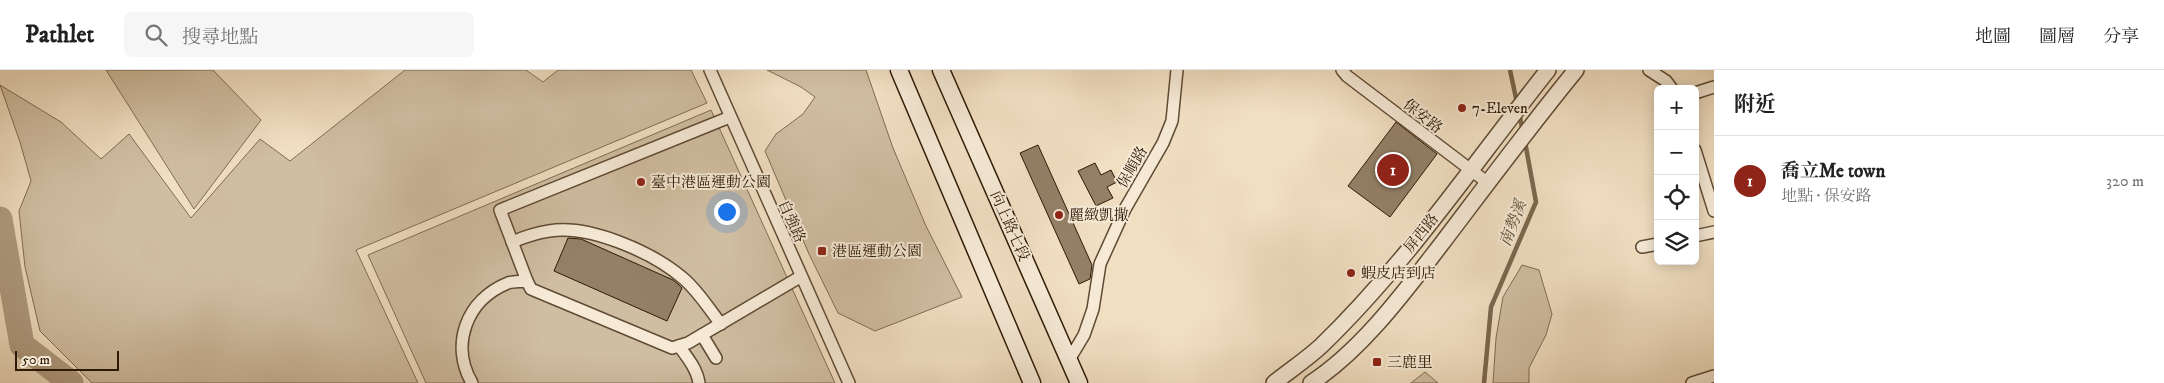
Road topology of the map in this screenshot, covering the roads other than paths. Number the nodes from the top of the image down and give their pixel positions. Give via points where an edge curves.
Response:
1 (710, 70) edge
2 (899, 70) edge
3 (941, 70) edge
4 (1177, 70) edge
5 (1342, 70) edge
6 (1548, 70) edge
7 (1576, 70) edge
8 (1650, 70) edge
9 (1669, 85) edge
10 (1714, 87) edge
11 (1699, 92) edge
12 (730, 117) junction
13 (1699, 163) edge
14 (1471, 171) junction
15 (1488, 183) junction
16 (1714, 211) edge
17 (1714, 232) edge
18 (1699, 235) edge
19 (512, 242) junction
20 (1654, 245) edge
21 (1642, 247) dead end
22 (800, 277) junction
23 (527, 281) junction
24 (721, 324) junction
25 (702, 335) junction
26 (679, 346) junction
27 (716, 358) dead end
28 (1070, 360) junction
29 (1714, 376) edge
30 (1325, 377) edge
31 (472, 383) edge
32 (698, 383) edge
33 (849, 383) edge
34 (1032, 383) edge
35 (1079, 383) edge
36 (1274, 383) edge
37 (1311, 383) edge
38 (1692, 383) edge

1 - 12 street, 自強路
2 - 34 main road
3 - 28 main road, 向上路七段
4 - 28 street, 保順路 via 1172,121 1100,264 1093,309
5 - 14 street, 保安路
6 - 14 street, 屏西路
7 - 15 street, 屏西路
8 - 9 street
10 - 11 street
12 - 19 street via 500,210
12 - 22 street, 自強路
13 - 16 street
14 - 15 street, 保安路
14 - 36 street, 屏西路 via 1363,304 1320,347
15 - 30 street, 屏西路 via 1422,270
17 - 18 street
19 - 23 street
19 - 24 street via 549,230 570,230 621,244 665,265 684,279
20 - 21 street
22 - 24 street
22 - 33 street, 自強路
23 - 26 street via 531,290 672,348
23 - 31 street via 508,283 480,300 469,317 461,341 465,371
24 - 25 street
25 - 26 street
25 - 27 street
26 - 32 street via 698,376
28 - 35 main road, 向上路七段
29 - 38 street
30 - 37 street, 屏西路

